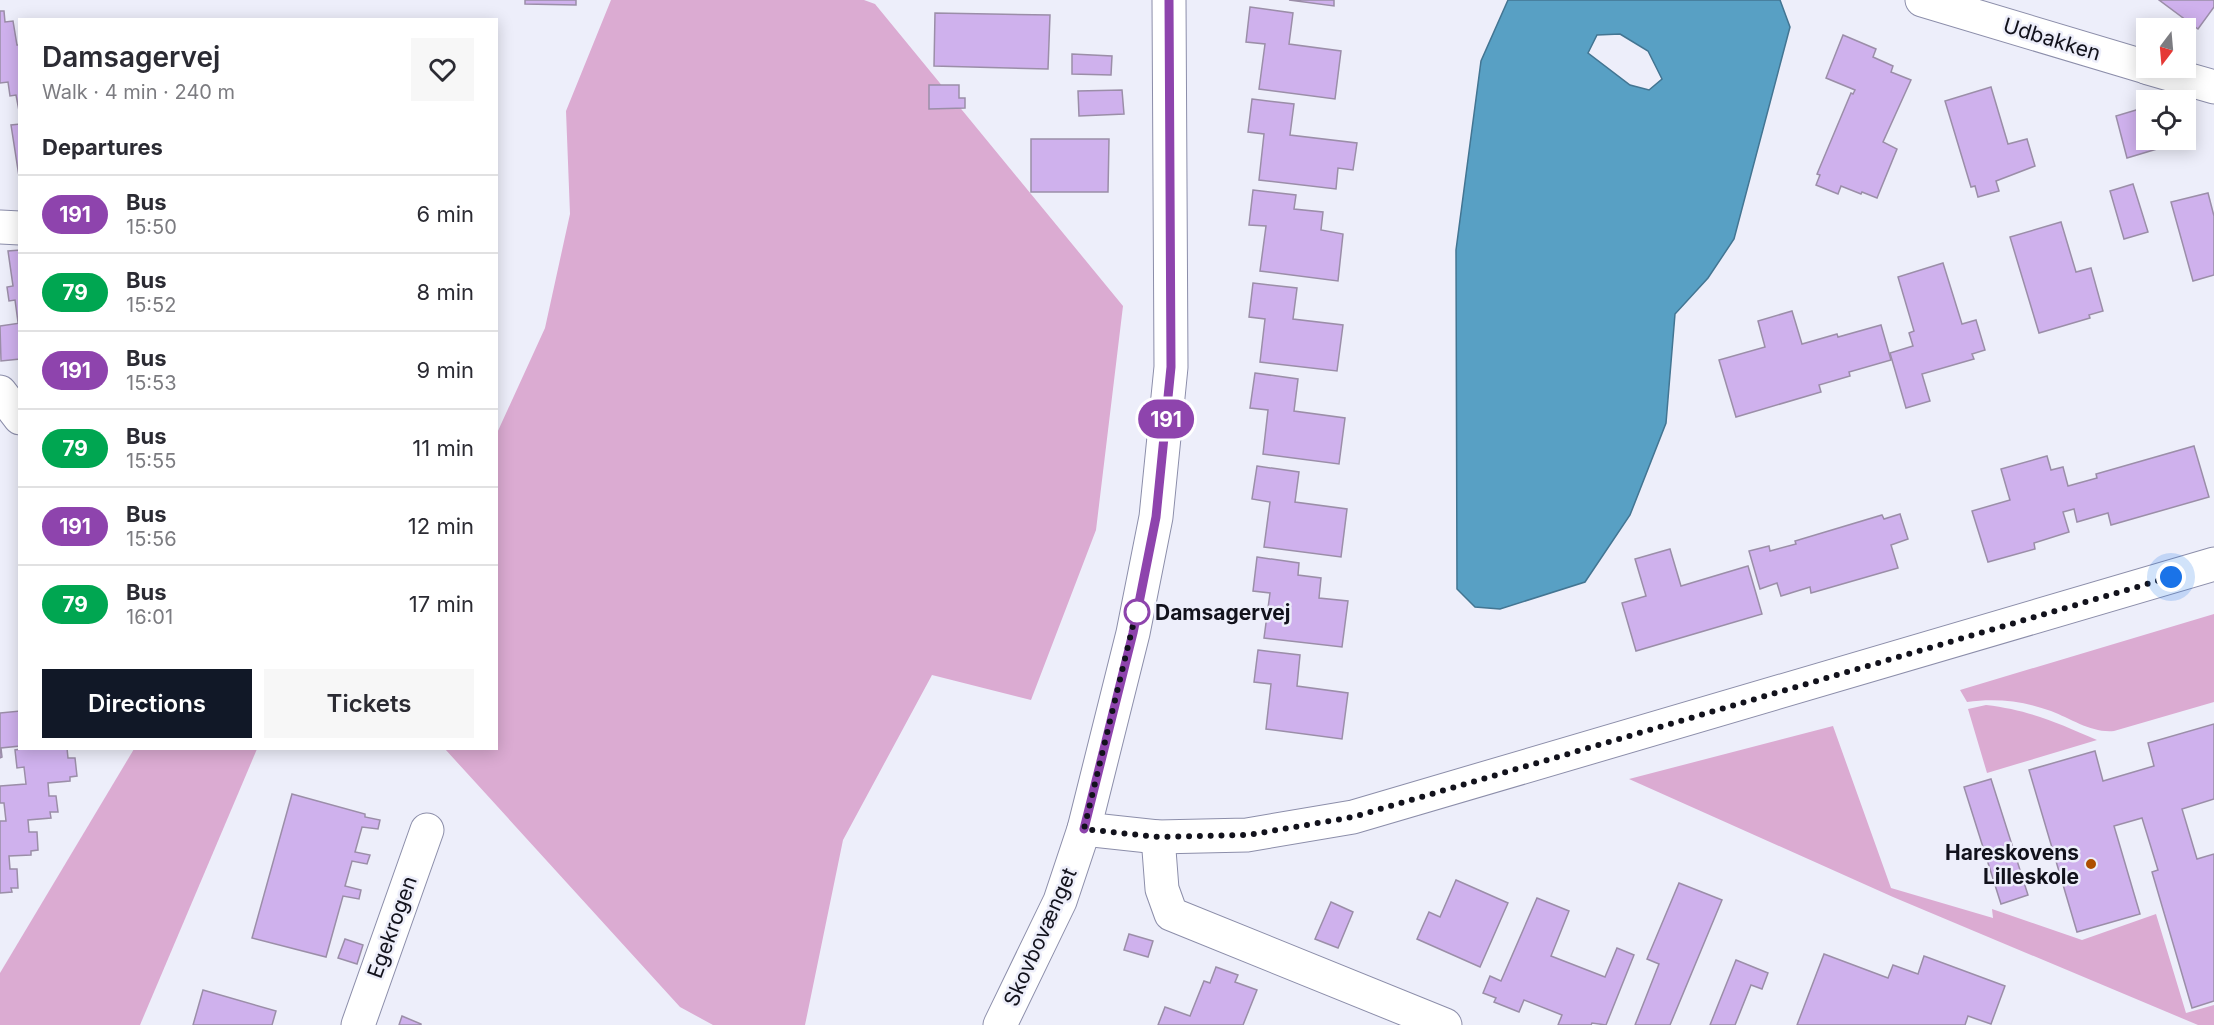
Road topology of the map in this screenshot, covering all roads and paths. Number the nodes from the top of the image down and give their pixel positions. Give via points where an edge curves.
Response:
1 (1169, 0) edge
2 (1922, 0) edge
3 (2136, 64) edge
4 (2184, 78) edge
5 (2214, 87) edge
6 (0, 227) edge
7 (18, 228) edge
8 (0, 392) edge
9 (18, 415) edge
10 (2214, 564) edge
11 (1084, 829) junction
12 (427, 830) dead end
13 (1158, 837) junction
14 (358, 1025) edge
15 (1000, 1025) edge
16 (1444, 1025) edge

1 - 11 street, Skovbovænget via 1171,367 1156,517 1133,633
2 - 3 street, Udbakken
4 - 5 street, Udbakken
6 - 7 street
8 - 9 street
10 - 13 street via 1353,817 1248,835
11 - 13 street
11 - 15 street, Skovbovænget via 1060,901
12 - 14 street, Egekrogen
13 - 16 street via 1162,890 1171,914

